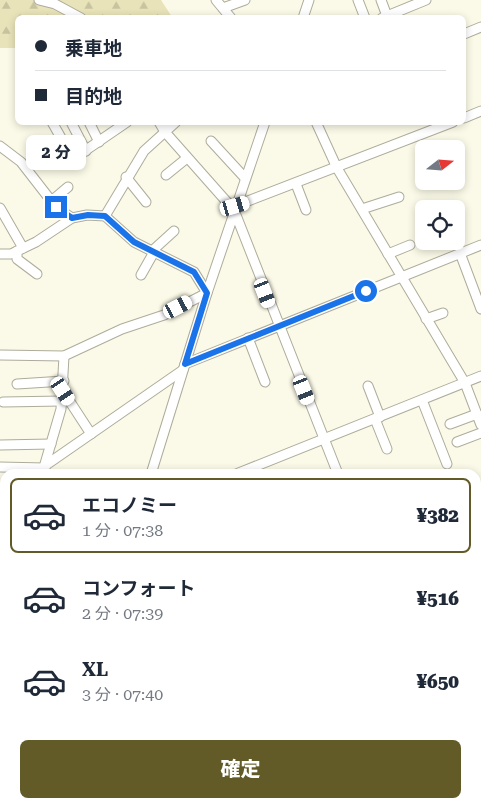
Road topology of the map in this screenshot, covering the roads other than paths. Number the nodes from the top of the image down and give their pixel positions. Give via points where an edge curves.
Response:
1 (39, 0) edge
2 (216, 0) edge
3 (245, 0) edge
4 (309, 0) edge
5 (358, 0) edge
6 (381, 0) edge
7 (426, 0) edge
8 (223, 8) junction
9 (402, 14) edge
10 (75, 15) edge
11 (229, 15) edge
12 (304, 15) edge
13 (363, 15) edge
14 (383, 15) edge
15 (481, 26) edge
16 (466, 33) edge
17 (481, 111) edge
18 (466, 117) edge
19 (54, 125) edge
20 (73, 125) edge
21 (90, 125) edge
22 (110, 125) edge
23 (124, 125) edge
24 (162, 125) edge
25 (173, 125) edge
26 (264, 125) edge
27 (317, 125) edge
28 (445, 125) edge
29 (113, 132) junction
30 (165, 132) junction
31 (211, 141) dead end
32 (99, 142) junction
33 (0, 146) edge
34 (86, 151) junction
35 (187, 158) junction
36 (337, 168) junction
37 (166, 175) dead end
38 (126, 177) junction
39 (245, 178) junction
40 (296, 184) junction
41 (68, 187) dead end
42 (399, 197) dead end
43 (146, 202) dead end
44 (54, 205) junction
45 (0, 208) edge
46 (234, 208) junction
47 (306, 210) dead end
48 (362, 210) junction
49 (105, 216) junction
50 (72, 218) junction
51 (174, 231) dead end
52 (410, 245) dead end
53 (481, 245) edge
54 (20, 250) junction
55 (153, 252) junction
56 (460, 253) junction
57 (0, 254) edge
58 (388, 254) junction
59 (37, 274) dead end
60 (141, 275) dead end
61 (401, 277) junction
62 (207, 293) junction
63 (478, 293) edge
64 (481, 309) edge
65 (443, 312) dead end
66 (426, 319) junction
67 (278, 326) junction
68 (248, 338) junction
69 (0, 355) edge
70 (64, 356) junction
71 (184, 367) junction
72 (481, 376) edge
73 (265, 382) dead end
74 (465, 383) junction
75 (17, 384) dead end
76 (64, 386) junction
77 (368, 386) dead end
78 (422, 400) junction
79 (62, 401) junction
80 (3, 402) dead end
81 (477, 414) junction
82 (378, 418) junction
83 (450, 424) dead end
84 (481, 425) edge
85 (481, 432) edge
86 (91, 434) junction
87 (324, 439) junction
88 (457, 442) dead end
89 (51, 444) junction
90 (0, 445) edge
91 (387, 449) dead end
92 (447, 464) dead end
93 (0, 468) edge
94 (44, 469) edge
95 (153, 469) edge
96 (249, 469) edge
97 (336, 469) edge

1 - 10 street
2 - 8 street
3 - 8 street
4 - 12 street
5 - 13 street
6 - 14 street
7 - 9 street
8 - 11 street
15 - 16 street
17 - 18 street
19 - 34 street via 74,160
20 - 34 street
21 - 32 street
22 - 29 street
23 - 29 street
24 - 30 street
25 - 30 street
26 - 39 street
27 - 36 street
28 - 36 street
29 - 32 street
30 - 35 street
30 - 38 street via 144,151
31 - 39 street
32 - 34 street
33 - 44 street via 21,162
35 - 37 street
35 - 46 street
36 - 40 street
36 - 48 street
38 - 43 street
38 - 49 street
39 - 46 street
40 - 46 street
40 - 47 street
41 - 44 street via 55,198
42 - 48 street
44 - 50 street
45 - 54 street
46 - 62 street
46 - 67 street
48 - 58 street
49 - 50 street
49 - 55 street via 134,242
50 - 54 street
51 - 55 street
52 - 58 street
53 - 56 street
54 - 57 street
54 - 59 street via 17,258
55 - 60 street
55 - 62 street via 194,272
56 - 61 street
56 - 63 street
58 - 61 street
61 - 66 street
61 - 67 street
62 - 70 street
62 - 71 street
63 - 64 street
65 - 66 street
66 - 74 street
67 - 68 street
67 - 87 street
68 - 71 street
68 - 73 street
69 - 70 street
70 - 76 street
71 - 86 street
71 - 95 street
72 - 74 street
74 - 78 street
74 - 81 street
75 - 76 street
76 - 79 street
76 - 86 street
77 - 82 street
78 - 82 street
78 - 92 street
79 - 80 street
79 - 89 street
81 - 83 street
81 - 84 street
82 - 87 street
82 - 91 street
85 - 88 street
86 - 94 street
87 - 96 street
87 - 97 street
89 - 90 street
89 - 94 street
93 - 94 street

